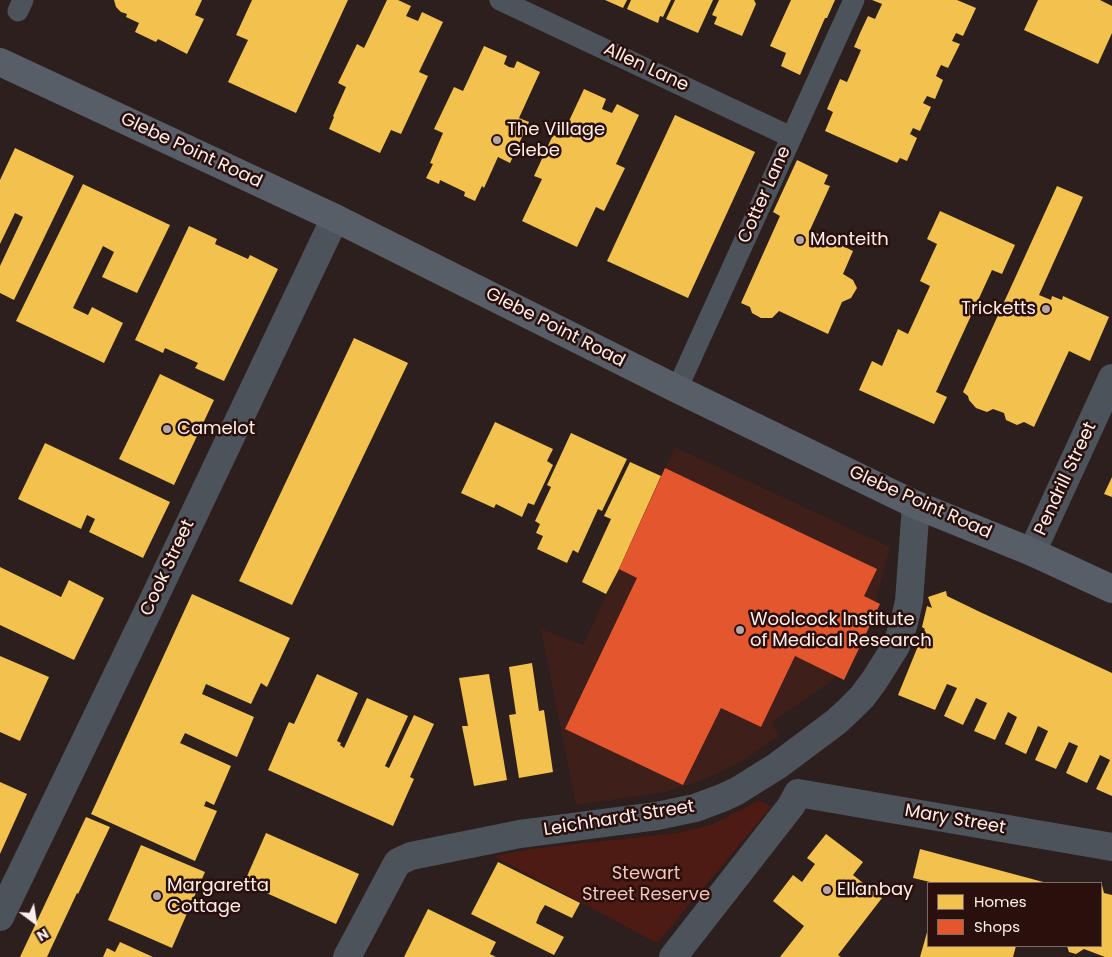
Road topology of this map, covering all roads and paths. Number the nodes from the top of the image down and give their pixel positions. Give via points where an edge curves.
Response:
1 (500, 0) edge
2 (854, 0) edge
3 (0, 62) edge
4 (791, 137) junction
5 (336, 218) junction
6 (1112, 378) edge
7 (677, 390) junction
8 (916, 505) junction
9 (1032, 552) junction
10 (1112, 589) edge
11 (777, 766) junction
12 (798, 793) junction
13 (1112, 848) edge
14 (0, 918) edge
15 (347, 957) edge
16 (673, 957) edge

1 - 4 lane, Allen Lane
2 - 4 lane, Cotter Lane
3 - 5 street, Glebe Point Road
4 - 7 lane, Cotter Lane
5 - 7 street, Glebe Point Road
5 - 14 street, Cook Street
6 - 9 street, Pendrill Street
7 - 8 street, Glebe Point Road
8 - 9 street, Glebe Point Road
8 - 11 street, Leichhardt Street via 910,601 896,646 862,697 836,722
9 - 10 street, Glebe Point Road
11 - 12 street
11 - 15 street, Leichhardt Street via 738,791 695,808 520,834 404,859 396,865
12 - 13 street, Mary Street
12 - 16 street

